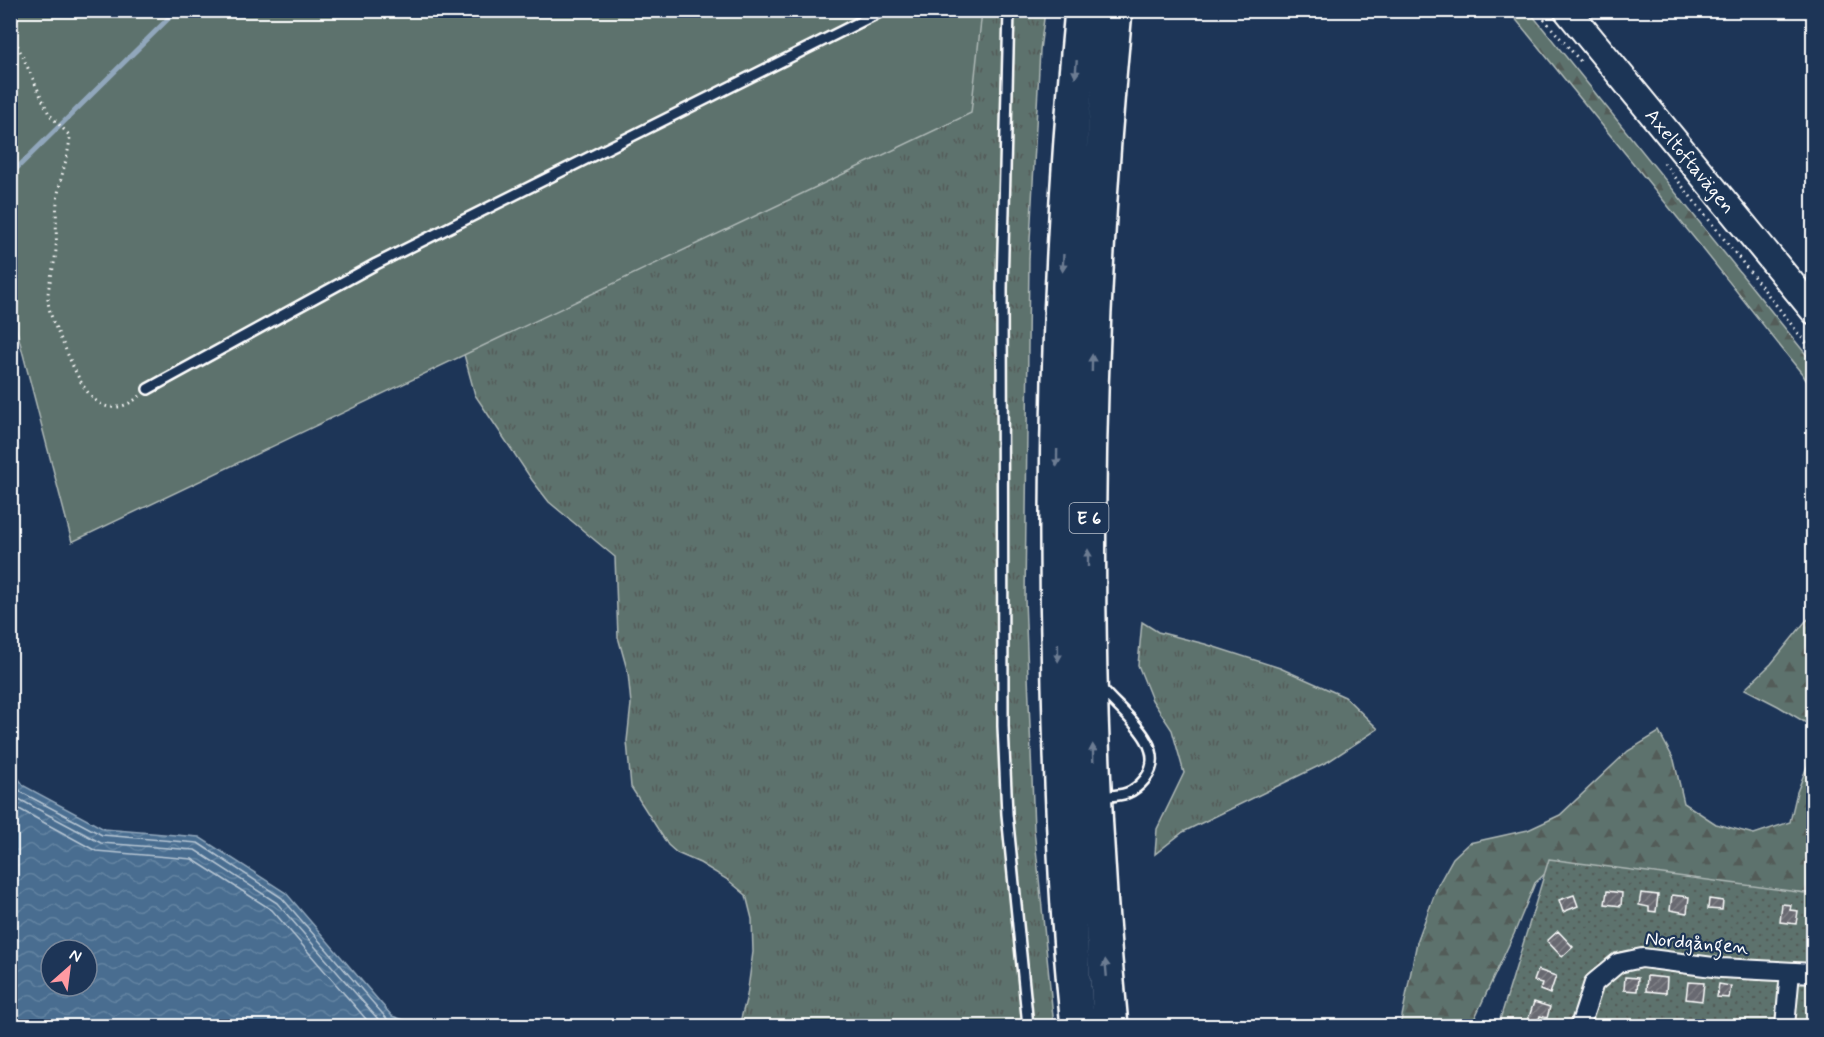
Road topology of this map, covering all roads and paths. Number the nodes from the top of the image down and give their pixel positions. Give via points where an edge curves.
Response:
1 (885, 10) edge
2 (1009, 10) edge
3 (1082, 10) edge
4 (1115, 10) edge
5 (1536, 10) edge
6 (1567, 10) edge
7 (10, 29) edge
8 (1588, 71) dead end
9 (1662, 161) dead end
10 (1814, 311) edge
11 (1814, 353) edge
12 (148, 389) joint
13 (1090, 670) junction
14 (1078, 797) junction
15 (1790, 972) junction
16 (1814, 974) edge
17 (1028, 1026) edge
18 (1078, 1026) edge
19 (1111, 1026) edge
20 (1580, 1026) edge
21 (1785, 1026) edge

1 - 12 lane via 376,264
2 - 17 lane via 1002,289 1003,726 1007,814
3 -> 14 highway, E 6 via 1070,131 1059,332 1056,560
13 -> 4 highway, E 6 via 1092,339 1103,137
5 - 8 path
6 - 10 main road, Axeltoftavägen
7 - 12 path via 49,114 70,136 58,196 56,251 48,297 53,318 82,386 92,400 119,407
9 - 11 path
14 -> 13 highway, E 6
13 - 14 lane via 1149,742 1154,756 1137,789 1124,795
14 - 18 highway, E 6 via 1072,966
19 -> 14 highway, E 6 via 1106,968
15 - 16 street, Nordgången
15 - 20 street, Nordgången via 1642,958 1617,963 1594,983
15 - 21 street

